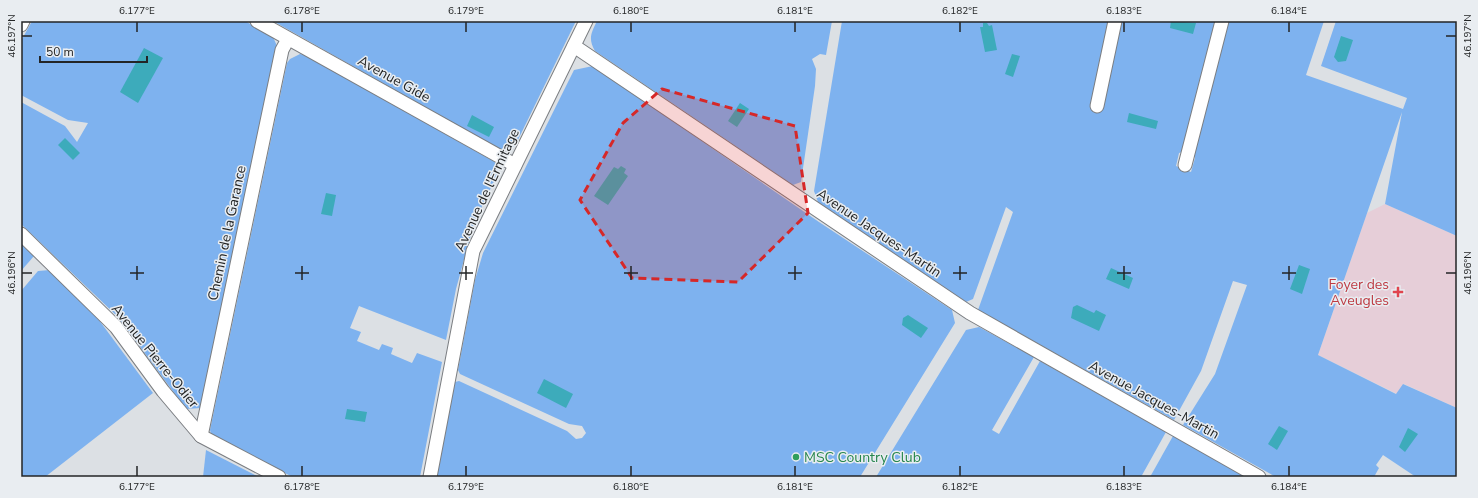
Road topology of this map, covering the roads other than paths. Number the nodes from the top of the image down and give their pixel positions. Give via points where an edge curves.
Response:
1 (23, 21) edge
2 (258, 21) edge
3 (586, 21) edge
4 (1115, 21) edge
5 (1222, 21) edge
6 (21, 24) edge
7 (288, 39) junction
8 (574, 46) junction
9 (1097, 106) dead end
10 (515, 165) junction
11 (1186, 165) dead end
12 (21, 234) edge
13 (201, 436) junction
14 (279, 477) edge
15 (430, 477) edge
16 (1259, 477) edge

1 - 6 street
2 - 7 street, Avenue Gide
3 - 8 street, Avenue de l'Ermitage
4 - 9 street
5 - 11 street
7 - 10 street, Avenue Gide
7 - 13 street, Chemin de la Garance via 282,50
8 - 10 street, Avenue de l'Ermitage
8 - 16 street, Avenue Jacques-Martin via 970,313
10 - 15 street, Avenue de l'Ermitage via 473,251
12 - 13 street, Avenue Pierre-Odier via 116,327 163,391
13 - 14 street, Avenue Pierre-Odier

